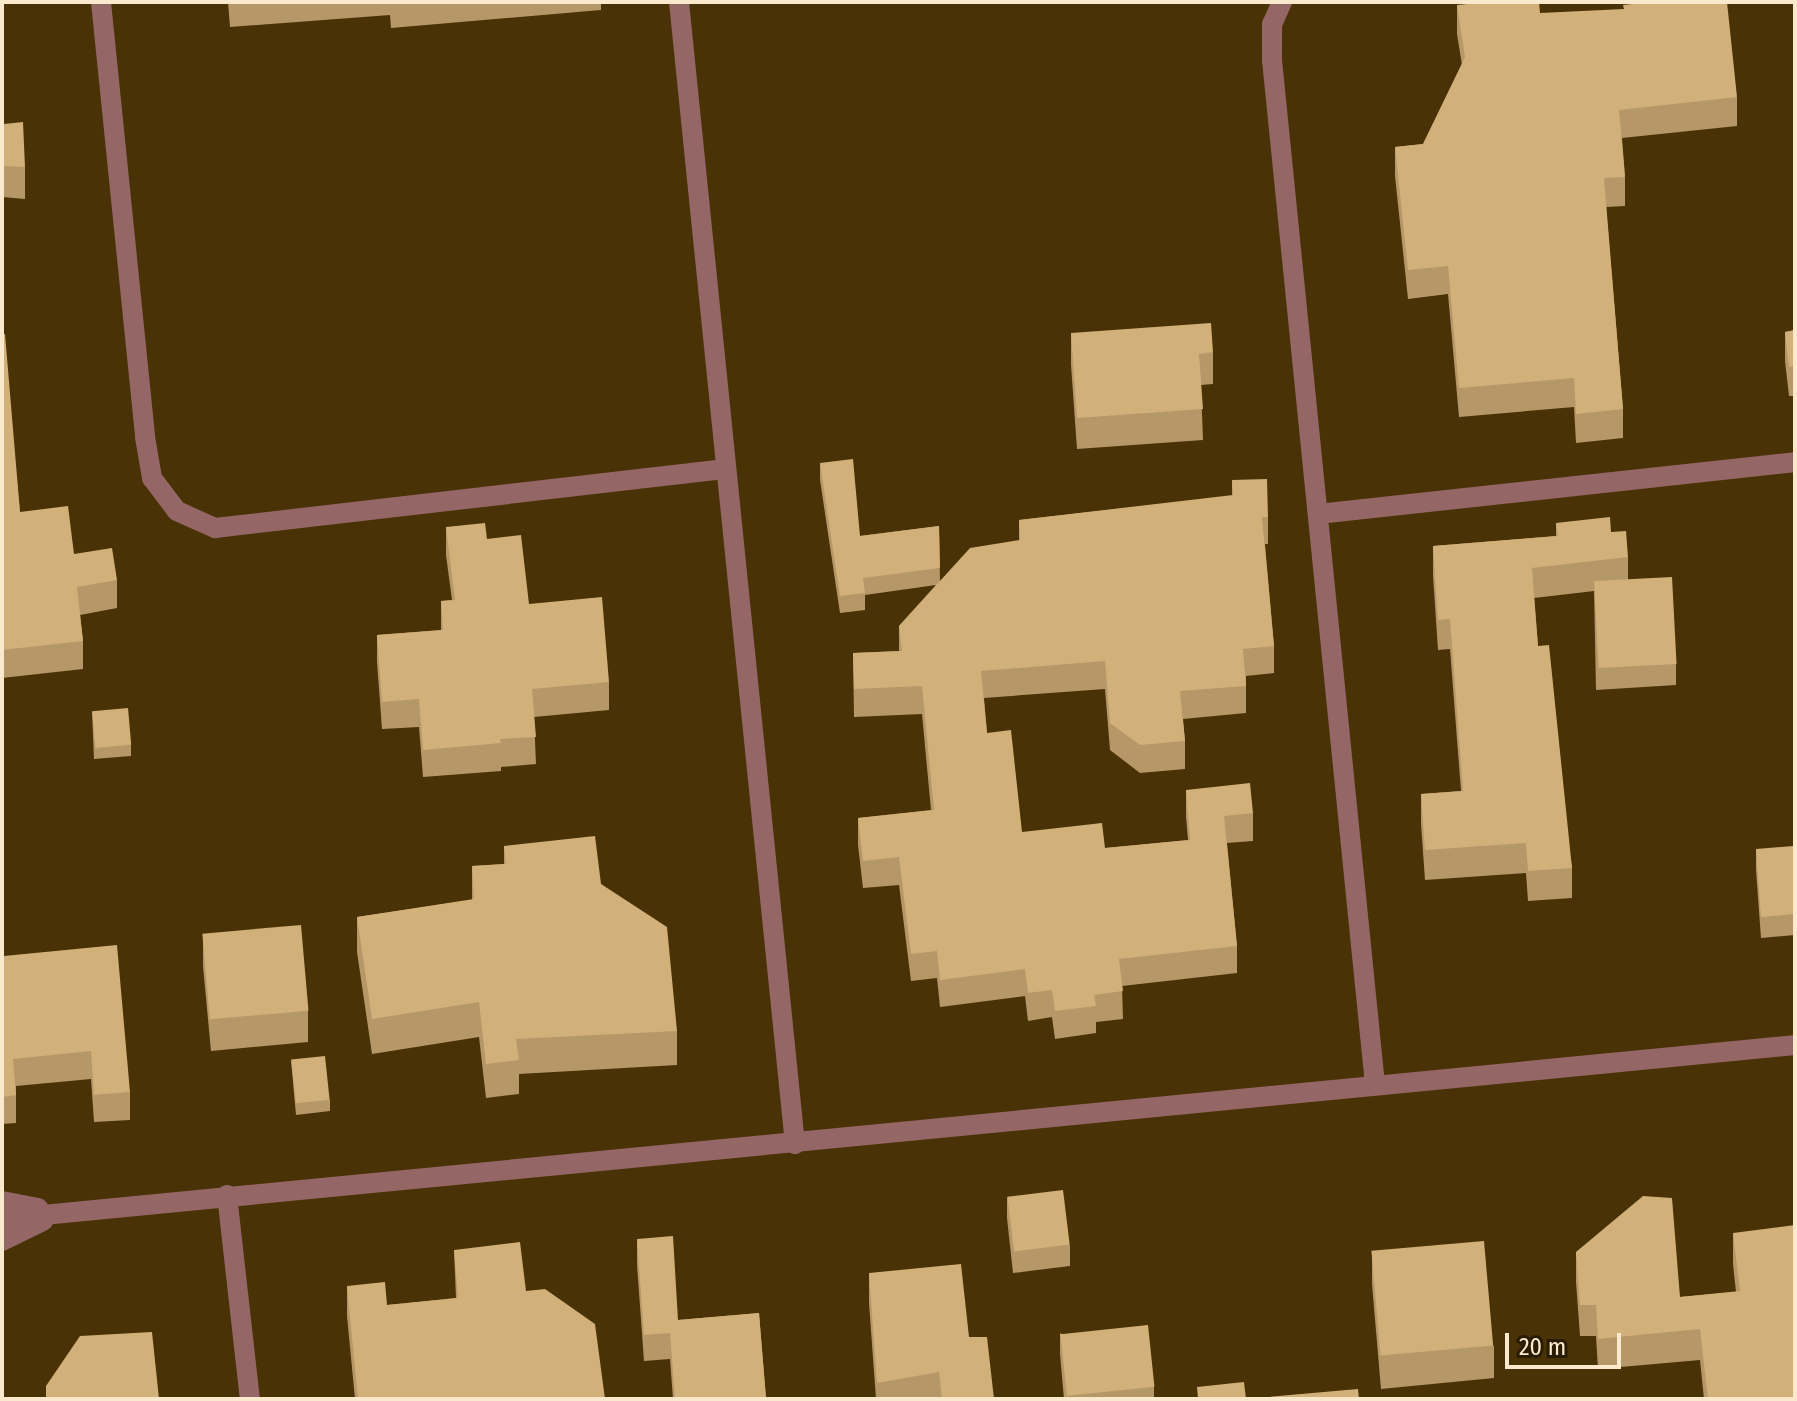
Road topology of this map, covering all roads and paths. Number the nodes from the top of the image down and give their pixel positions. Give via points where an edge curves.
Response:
1 (101, 2) edge
2 (679, 2) edge
3 (1282, 2) edge
4 (1795, 462) edge
5 (724, 469) junction
6 (1318, 514) junction
7 (1795, 1045) edge
8 (1375, 1084) junction
9 (795, 1144) junction
10 (227, 1195) junction
11 (2, 1201) edge
12 (65, 1212) junction
13 (2, 1219) edge
14 (2, 1241) edge
15 (250, 1399) edge

1 - 5 street via 145,437 152,478 177,511 215,528 229,527
2 - 5 street
3 - 6 street via 1272,24 1272,60
4 - 6 street
5 - 9 street
6 - 8 street
7 - 8 street
8 - 9 street
9 - 10 street
10 - 12 street
10 - 15 street
11 - 12 street
12 - 13 street
12 - 14 street

